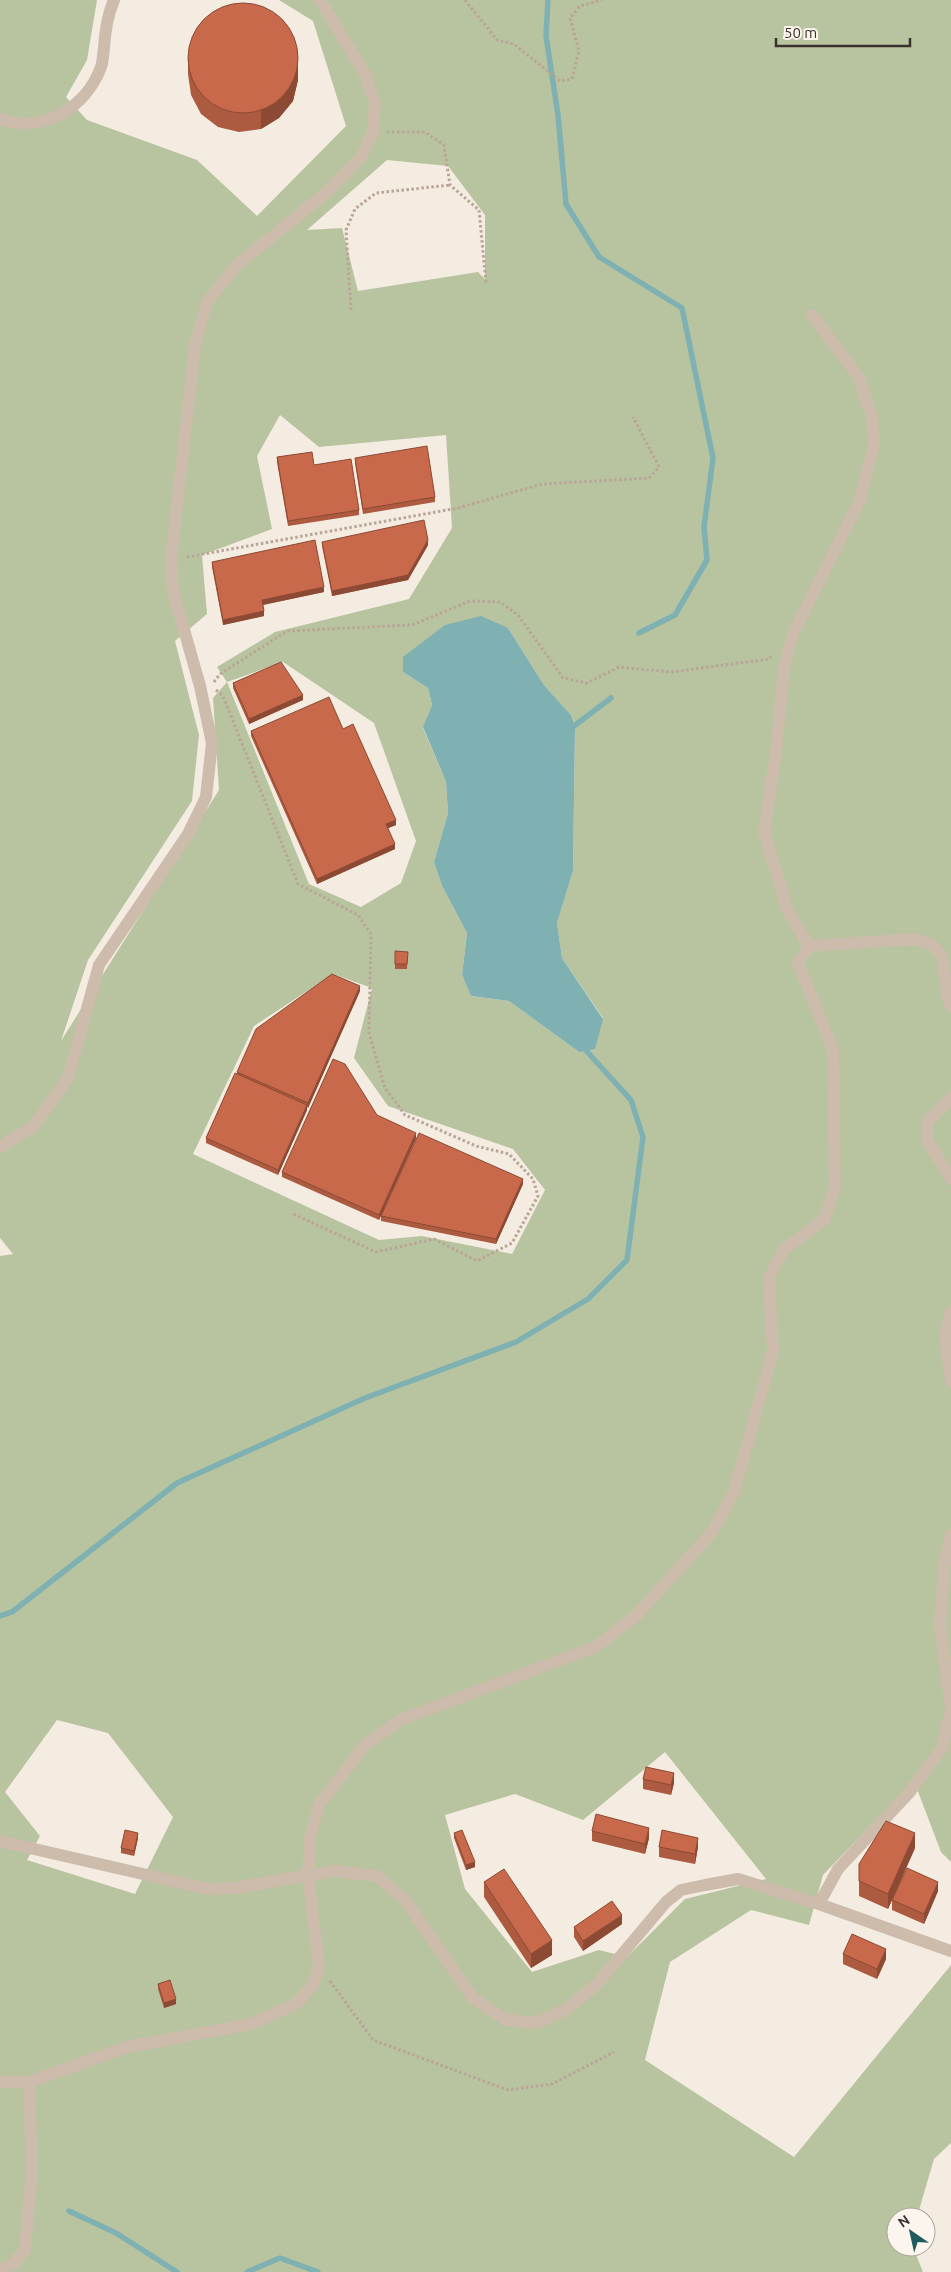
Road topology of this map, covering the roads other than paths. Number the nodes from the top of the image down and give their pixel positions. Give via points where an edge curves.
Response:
1 (114, 0) edge
2 (320, 0) edge
3 (0, 119) edge
4 (812, 315) dead end
5 (809, 946) junction
6 (951, 1006) edge
7 (951, 1098) edge
8 (0, 1147) edge
9 (951, 1179) edge
10 (951, 1312) edge
11 (951, 1381) edge
12 (951, 1535) edge
13 (951, 1709) edge
14 (0, 1841) edge
15 (308, 1876) junction
16 (819, 1904) junction
17 (951, 1951) edge
18 (0, 2082) edge
19 (29, 2082) junction
20 (0, 2270) edge

1 - 3 street via 107,16 102,66 86,94 64,114 40,123
2 - 8 street via 365,74 375,104 373,132 361,157 327,192 237,265 207,302 195,345 171,560 173,592 200,686 212,743 206,797 188,834 99,965 68,1078 33,1127
4 - 5 street via 858,376 872,416 874,446 859,502 793,634 784,667 764,832 788,911
5 - 6 street via 914,939 932,944 942,956
5 - 15 street via 798,963 833,1050 835,1188 824,1220 784,1249 769,1278 773,1351 734,1492 713,1531 636,1616 595,1648 400,1720 364,1746 319,1806 310,1837
7 - 9 street via 926,1122 927,1140
10 - 11 street via 945,1335
12 - 13 street via 944,1567 940,1625
13 - 16 street via 942,1748 910,1792 838,1869
14 - 15 street via 208,1889
15 - 16 street via 334,1871 378,1876 405,1900 473,1998 506,2020 536,2023 566,2008 597,1984 666,1902 681,1890 738,1879
15 - 19 street via 319,1966 313,1986 297,2003 251,2024 127,2047
16 - 17 street
18 - 19 street
19 - 20 street via 32,2169 25,2250 13,2264

